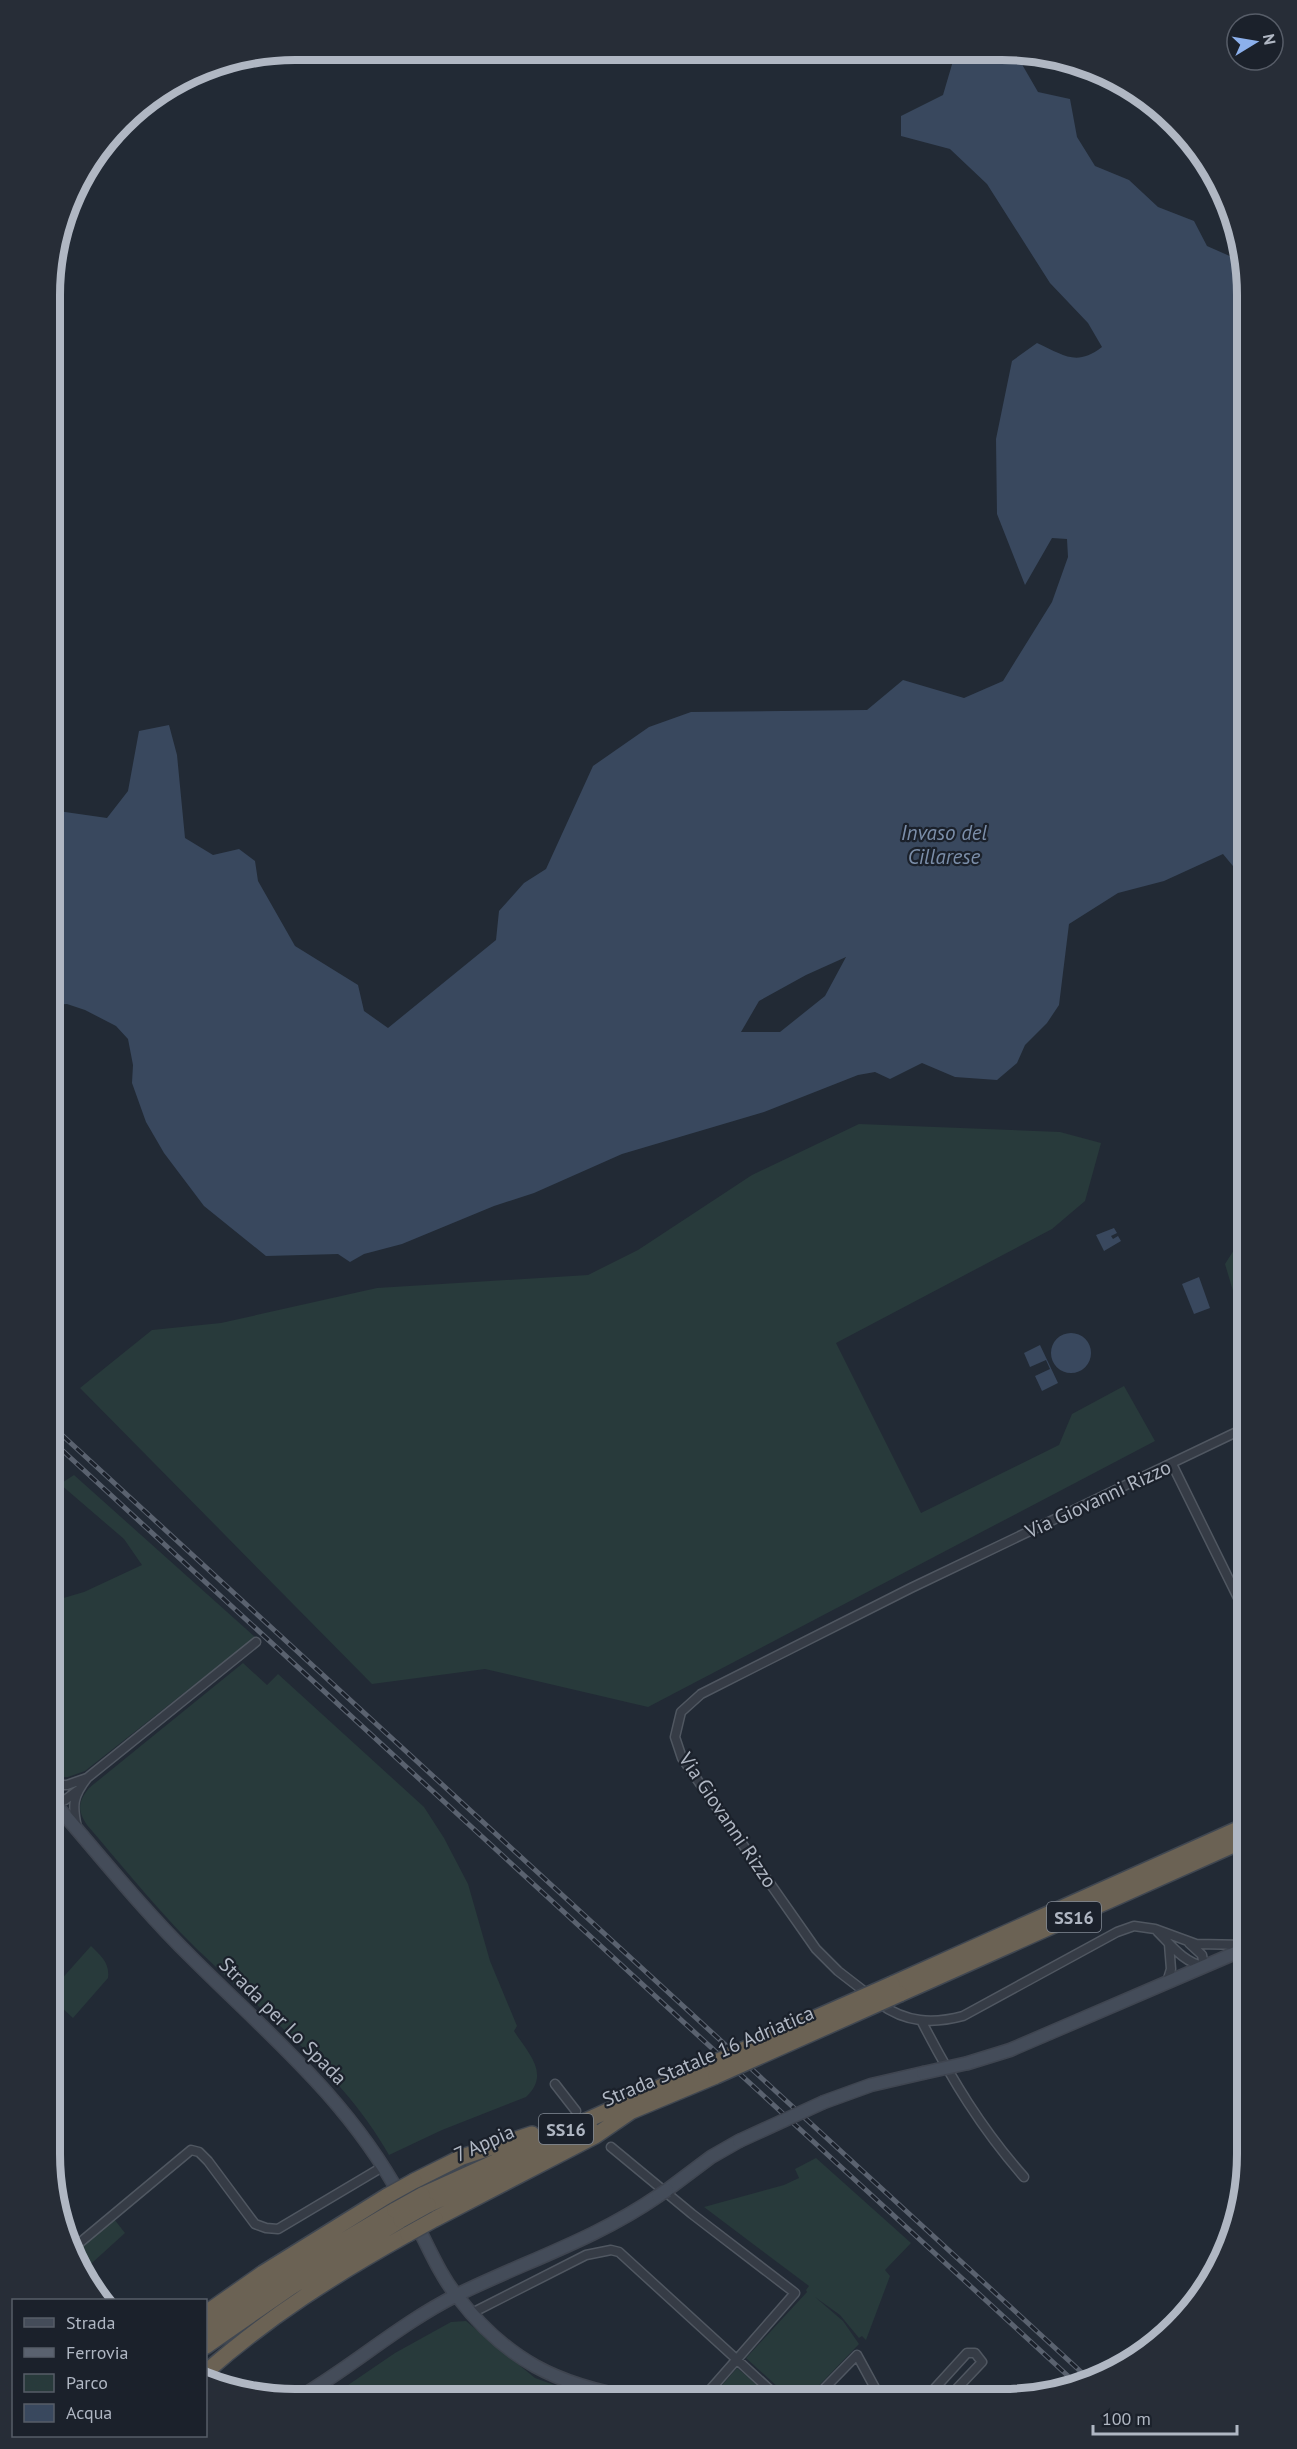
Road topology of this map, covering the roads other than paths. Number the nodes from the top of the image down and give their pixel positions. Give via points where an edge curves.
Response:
1 (1237, 1432) edge
2 (1172, 1464) junction
3 (1237, 1596) edge
4 (256, 1642) dead end
5 (87, 1778) junction
6 (60, 1785) edge
7 (67, 1785) junction
8 (77, 1791) junction
9 (60, 1792) edge
10 (60, 1800) edge
11 (60, 1810) edge
12 (77, 1830) junction
13 (1237, 1831) edge
14 (1237, 1843) edge
15 (1155, 1929) junction
16 (1186, 1941) junction
17 (1169, 1944) junction
18 (1237, 1946) edge
19 (1237, 1951) edge
20 (1204, 1966) junction
21 (1167, 1982) junction
22 (896, 1989) junction
23 (922, 2022) junction
24 (946, 2068) junction
25 (555, 2084) dead end
26 (631, 2106) junction
27 (576, 2112) dead end
28 (611, 2147) dead end
29 (384, 2166) junction
30 (1024, 2177) dead end
31 (78, 2244) edge
32 (456, 2296) junction
33 (207, 2312) edge
34 (240, 2313) junction
35 (472, 2313) junction
36 (207, 2330) edge
37 (207, 2345) edge
38 (738, 2360) junction
39 (207, 2371) edge
40 (314, 2389) edge
41 (589, 2389) edge
42 (711, 2389) edge
43 (769, 2389) edge
44 (824, 2389) edge
45 (876, 2389) edge
46 (936, 2389) edge
47 (956, 2389) edge

1 - 2 street, Via Giovanni Rizzo
2 - 3 street
2 - 23 street, Via Giovanni Rizzo via 778,1654 701,1694 681,1712 675,1737 682,1758 816,1949 883,2006
4 - 5 street
5 - 7 street
5 - 8 street
6 - 7 street
7 - 9 street
8 - 10 street
8 - 12 street
11 - 12 street, Strada per Lo Spada
12 - 29 street, Strada per Lo Spada via 165,1931 305,2066 336,2100
13 - 22 highway, SS16
14 - 22 highway, SS16
15 - 16 street, Via Giovanni Rizzo
15 - 17 street
15 - 23 street, Via Giovanni Rizzo via 1134,1926 1117,1932 963,2016
16 - 18 street, Via Giovanni Rizzo
16 - 20 street via 1202,1955
17 - 20 street via 1194,1965
17 - 21 street via 1171,1969
19 - 20 street
20 - 21 street
21 - 24 street, bridge via 1010,2050
22 - 26 highway, 7 Appia / SS16, bridge
23 - 24 street
24 - 30 street via 994,2142
24 - 32 street, bridge via 871,2085 739,2141 638,2210 578,2242
25 - 27 street
26 - 33 highway, bridge via 587,2111 462,2157 387,2196
26 - 34 highway, 7 Appia / SS16, bridge via 425,2200 313,2258
26 - 39 highway, bridge via 595,2136 354,2264 293,2303
28 - 38 street via 795,2293
29 - 31 street via 278,2229 255,2224 208,2161 191,2150
29 - 32 street, Strada per Lo Spada
32 - 35 street, Strada per Lo Spada
32 - 40 street via 378,2343
34 - 36 highway, SS16
34 - 37 highway, SS16
35 - 38 street via 586,2255 611,2250 619,2252
35 - 41 street, Strada per Lo Spada via 490,2334 542,2372
38 - 42 street
38 - 43 street
44 - 45 street via 857,2355
46 - 47 street via 967,2353 975,2353 982,2362

